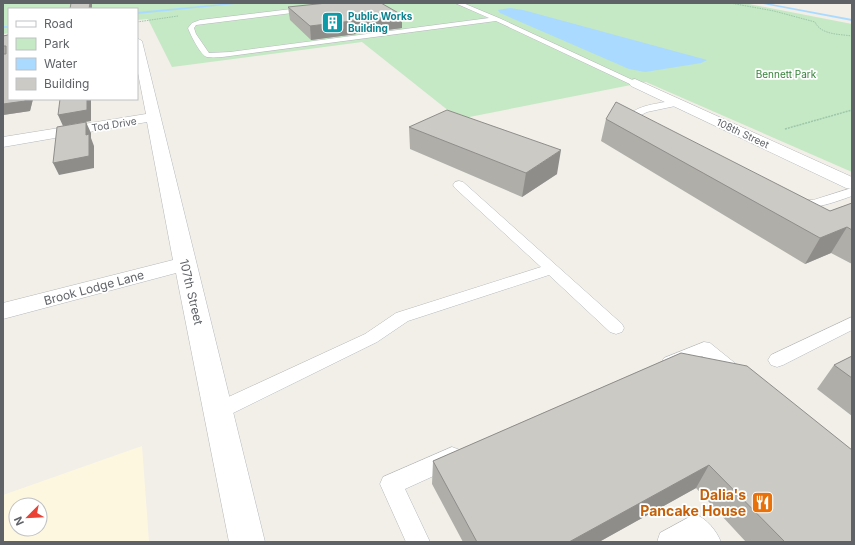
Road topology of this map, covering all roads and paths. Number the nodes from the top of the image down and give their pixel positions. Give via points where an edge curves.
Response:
1 (458, 3) edge
2 (730, 3) edge
3 (314, 8) edge
4 (497, 19) junction
5 (852, 36) edge
6 (138, 47) edge
7 (635, 83) joint
8 (677, 103) junction
9 (852, 110) edge
10 (154, 117) junction
11 (655, 130) edge
12 (754, 138) junction
13 (3, 142) edge
14 (852, 184) edge
15 (460, 185) dead end
16 (852, 192) edge
17 (785, 198) edge
18 (185, 264) junction
19 (552, 269) junction
20 (3, 311) edge
21 (852, 323) edge
22 (616, 328) dead end
23 (777, 360) dead end
24 (653, 370) edge
25 (745, 383) edge
26 (218, 410) junction
27 (471, 449) edge
28 (247, 542) edge
29 (418, 542) edge
30 (668, 542) edge
31 (709, 542) edge

1 - 4 lane
2 - 5 path via 799,17 815,22 818,28 824,31
3 - 4 lane via 200,22 191,28 208,55
4 - 7 lane
6 - 10 street, 107th Street
7 - 8 street, 108th Street
8 - 11 lane via 644,110 634,115 641,123
8 - 12 street, 108th Street
9 - 12 path
10 - 13 street, Tod Drive
10 - 18 street, 107th Street
12 - 14 street, 108th Street
15 - 19 lane
16 - 17 lane via 814,204 796,203
18 - 20 street, Brook Lodge Lane
18 - 26 street, 107th Street
19 - 22 lane
19 - 26 lane via 402,317 371,338
21 - 23 lane
24 - 25 lane via 704,348
26 - 28 street, 107th Street
27 - 29 lane via 391,484
30 - 31 lane via 695,526

